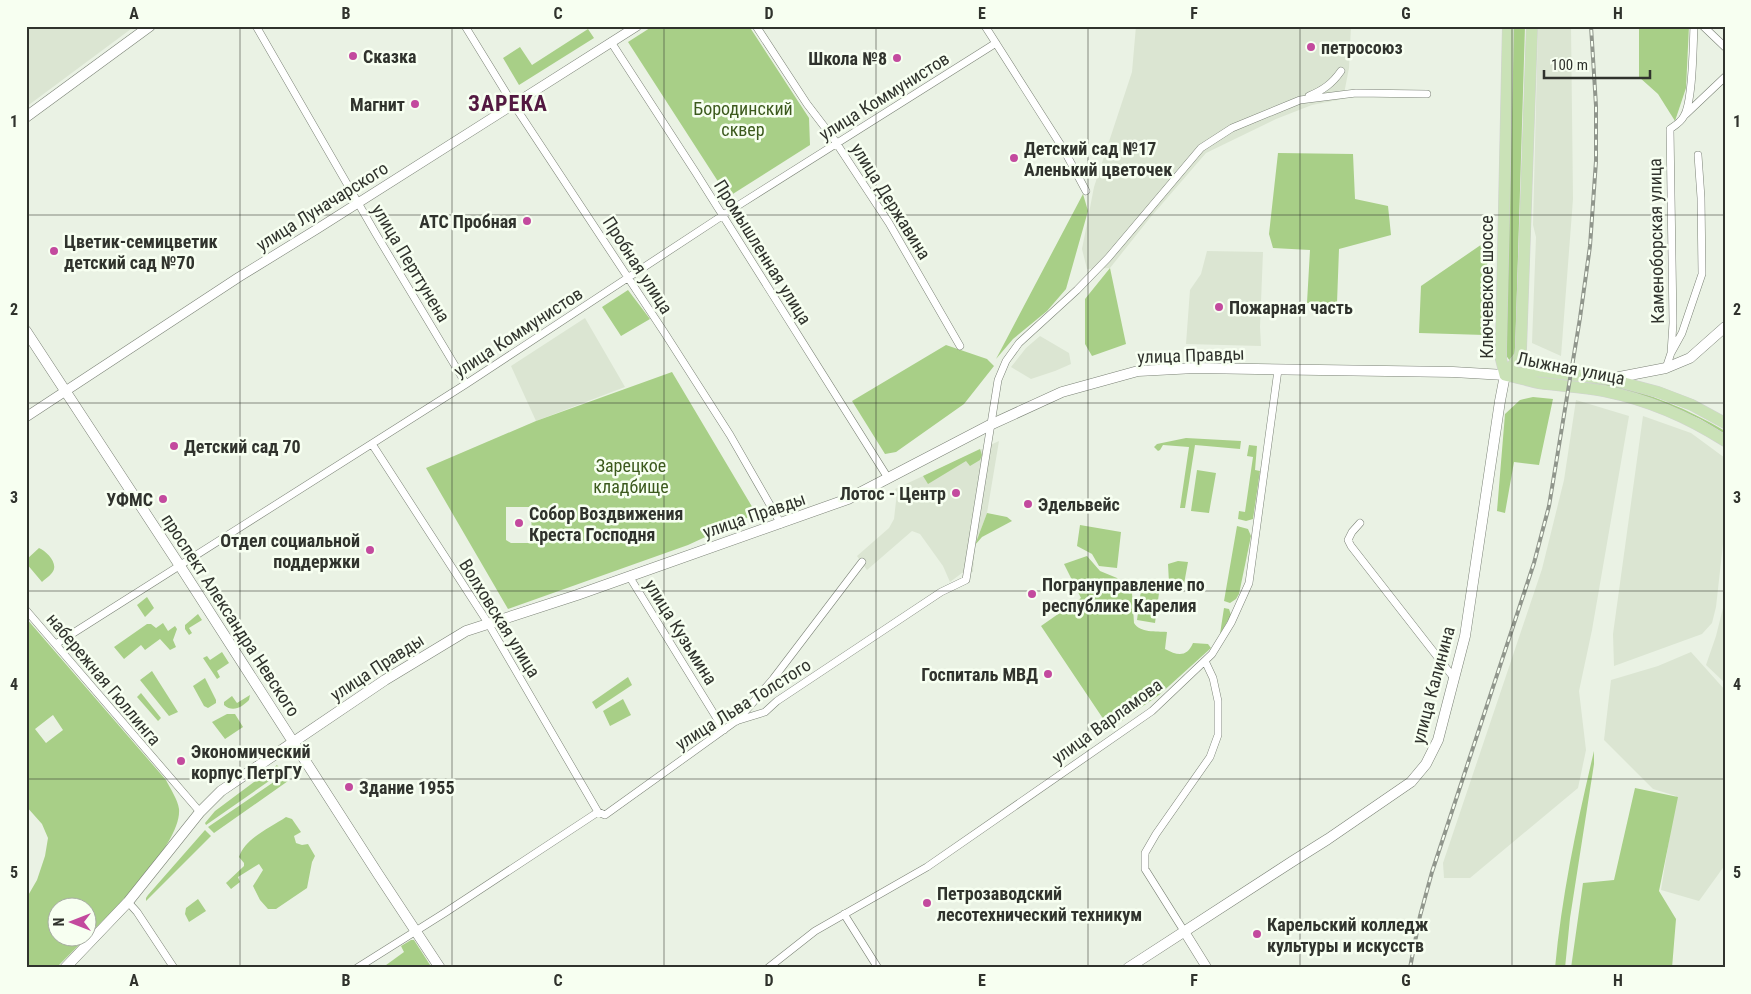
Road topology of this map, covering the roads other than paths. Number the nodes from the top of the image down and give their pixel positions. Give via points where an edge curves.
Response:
1 (150, 26) edge
2 (256, 26) edge
3 (465, 26) edge
4 (636, 26) edge
5 (756, 26) edge
6 (984, 26) edge
7 (1508, 26) edge
8 (1532, 26) edge
9 (1694, 26) edge
10 (1704, 26) edge
11 (611, 42) junction
12 (996, 43) junction
13 (1725, 47) edge
14 (1341, 71) dead end
15 (1725, 77) edge
16 (1427, 94) dead end
17 (1300, 100) junction
18 (513, 104) junction
19 (1686, 114) junction
20 (26, 117) edge
21 (837, 144) junction
22 (1698, 155) dead end
23 (1086, 191) dead end
24 (358, 203) junction
25 (723, 216) junction
26 (629, 279) junction
27 (1725, 327) edge
28 (26, 331) edge
29 (960, 346) dead end
30 (1671, 353) junction
31 (1666, 368) junction
32 (1278, 370) junction
33 (1506, 374) junction
34 (1609, 379) junction
35 (466, 384) junction
36 (67, 391) junction
37 (26, 417) edge
38 (1725, 423) edge
39 (990, 425) junction
40 (1725, 441) edge
41 (372, 444) junction
42 (888, 478) junction
43 (1360, 523) dead end
44 (781, 524) junction
45 (862, 562) dead end
46 (180, 566) junction
47 (629, 576) junction
48 (26, 610) edge
49 (488, 623) junction
50 (56, 644) junction
51 (1206, 661) junction
52 (1454, 678) junction
53 (736, 721) junction
54 (724, 730) junction
55 (293, 742) junction
56 (200, 812) junction
57 (598, 812) junction
58 (128, 902) junction
59 (844, 914) junction
60 (415, 931) junction
61 (1184, 931) junction
62 (65, 968) edge
63 (174, 968) edge
64 (357, 968) edge
65 (440, 968) edge
66 (768, 968) edge
67 (878, 968) edge
68 (1128, 968) edge
69 (1207, 968) edge

1 - 20 main road
2 - 24 street, улица Перттунена
3 - 18 street, Пробная улица
4 - 11 street, улица Луначарского
5 - 21 street, улица Державина
6 - 12 street
7 - 33 main road, Ключевское шоссе via 1501,347
8 - 33 main road, Ключевское шоссе via 1521,348 1520,356
9 - 19 street
10 - 13 street
11 - 18 street, улица Луначарского
11 - 25 street, Промышленная улица
12 - 21 street, улица Коммунистов
12 - 23 street via 1064,150
14 - 17 street via 1328,86
15 - 19 street
16 - 17 street via 1356,93
17 - 39 street, улица Льва Толстого via 1232,128 1202,148 1108,258 1019,343 998,380
18 - 24 street, улица Луначарского
18 - 26 street, Пробная улица
19 - 30 street, Каменоборская улица via 1670,129
21 - 25 street, улица Коммунистов
21 - 29 street, улица Державина via 892,227
22 - 30 street via 1702,274 1682,333
24 - 35 street, улица Перттунена
24 - 36 street, улица Луначарского via 157,329
25 - 26 street, улица Коммунистов
25 - 42 street, Промышленная улица
26 - 35 street, улица Коммунистов
26 - 44 street, Пробная улица via 730,435
27 - 31 main road via 1690,358
28 - 36 main road, проспект Александра Невского
30 - 31 street
31 - 34 main road
32 - 33 main road, улица Правды
32 - 39 main road, улица Правды via 1195,368 1138,371 1062,392
32 - 51 street, улица Варламова via 1249,583 1231,623
33 - 34 main road, Лыжная улица via 1538,371
33 - 40 main road, Лыжная улица via 1537,383 1637,399 1701,425
33 - 52 main road, улица Калинина via 1465,636
34 - 38 main road, Лыжная улица via 1658,392
35 - 41 street, улица Коммунистов
36 - 37 street, улица Луначарского
36 - 46 main road, проспект Александра Невского
39 - 42 main road, улица Правды
39 - 53 street, улица Льва Толстого via 966,580 941,592 765,712
41 - 46 street, улица Коммунистов
41 - 49 street, Волховская улица
42 - 44 main road, улица Правды via 848,499
43 - 52 street via 1349,536 1351,546
44 - 47 main road, улица Правды
45 - 53 street via 773,679
46 - 50 street, улица Коммунистов
46 - 55 main road, проспект Александра Невского
47 - 49 main road, улица Правды
47 - 54 street, улица Кузьмина
48 - 50 street, набережная Гюллинга
49 - 55 main road, улица Правды via 438,647
49 - 57 street, Волховская улица
50 - 56 street, набережная Гюллинга
51 - 59 street, улица Варламова via 1138,720 927,867
51 - 61 street via 1218,701 1218,734 1210,757 1145,854 1145,869
52 - 61 main road, улица Калинина via 1433,753 1411,782
53 - 54 street, улица Льва Толстого
54 - 57 street, улица Льва Толстого via 605,815
55 - 56 main road, улица Правды via 221,791
55 - 60 main road, проспект Александра Невского
56 - 58 main road, улица Правды
57 - 60 street, улица Льва Толстого
58 - 62 main road, улица Правды
58 - 63 street
59 - 66 street, улица Варламова via 814,931
59 - 67 street
60 - 64 street, улица Льва Толстого
60 - 65 main road, проспект Александра Невского
61 - 68 main road, улица Калинина
61 - 69 street

